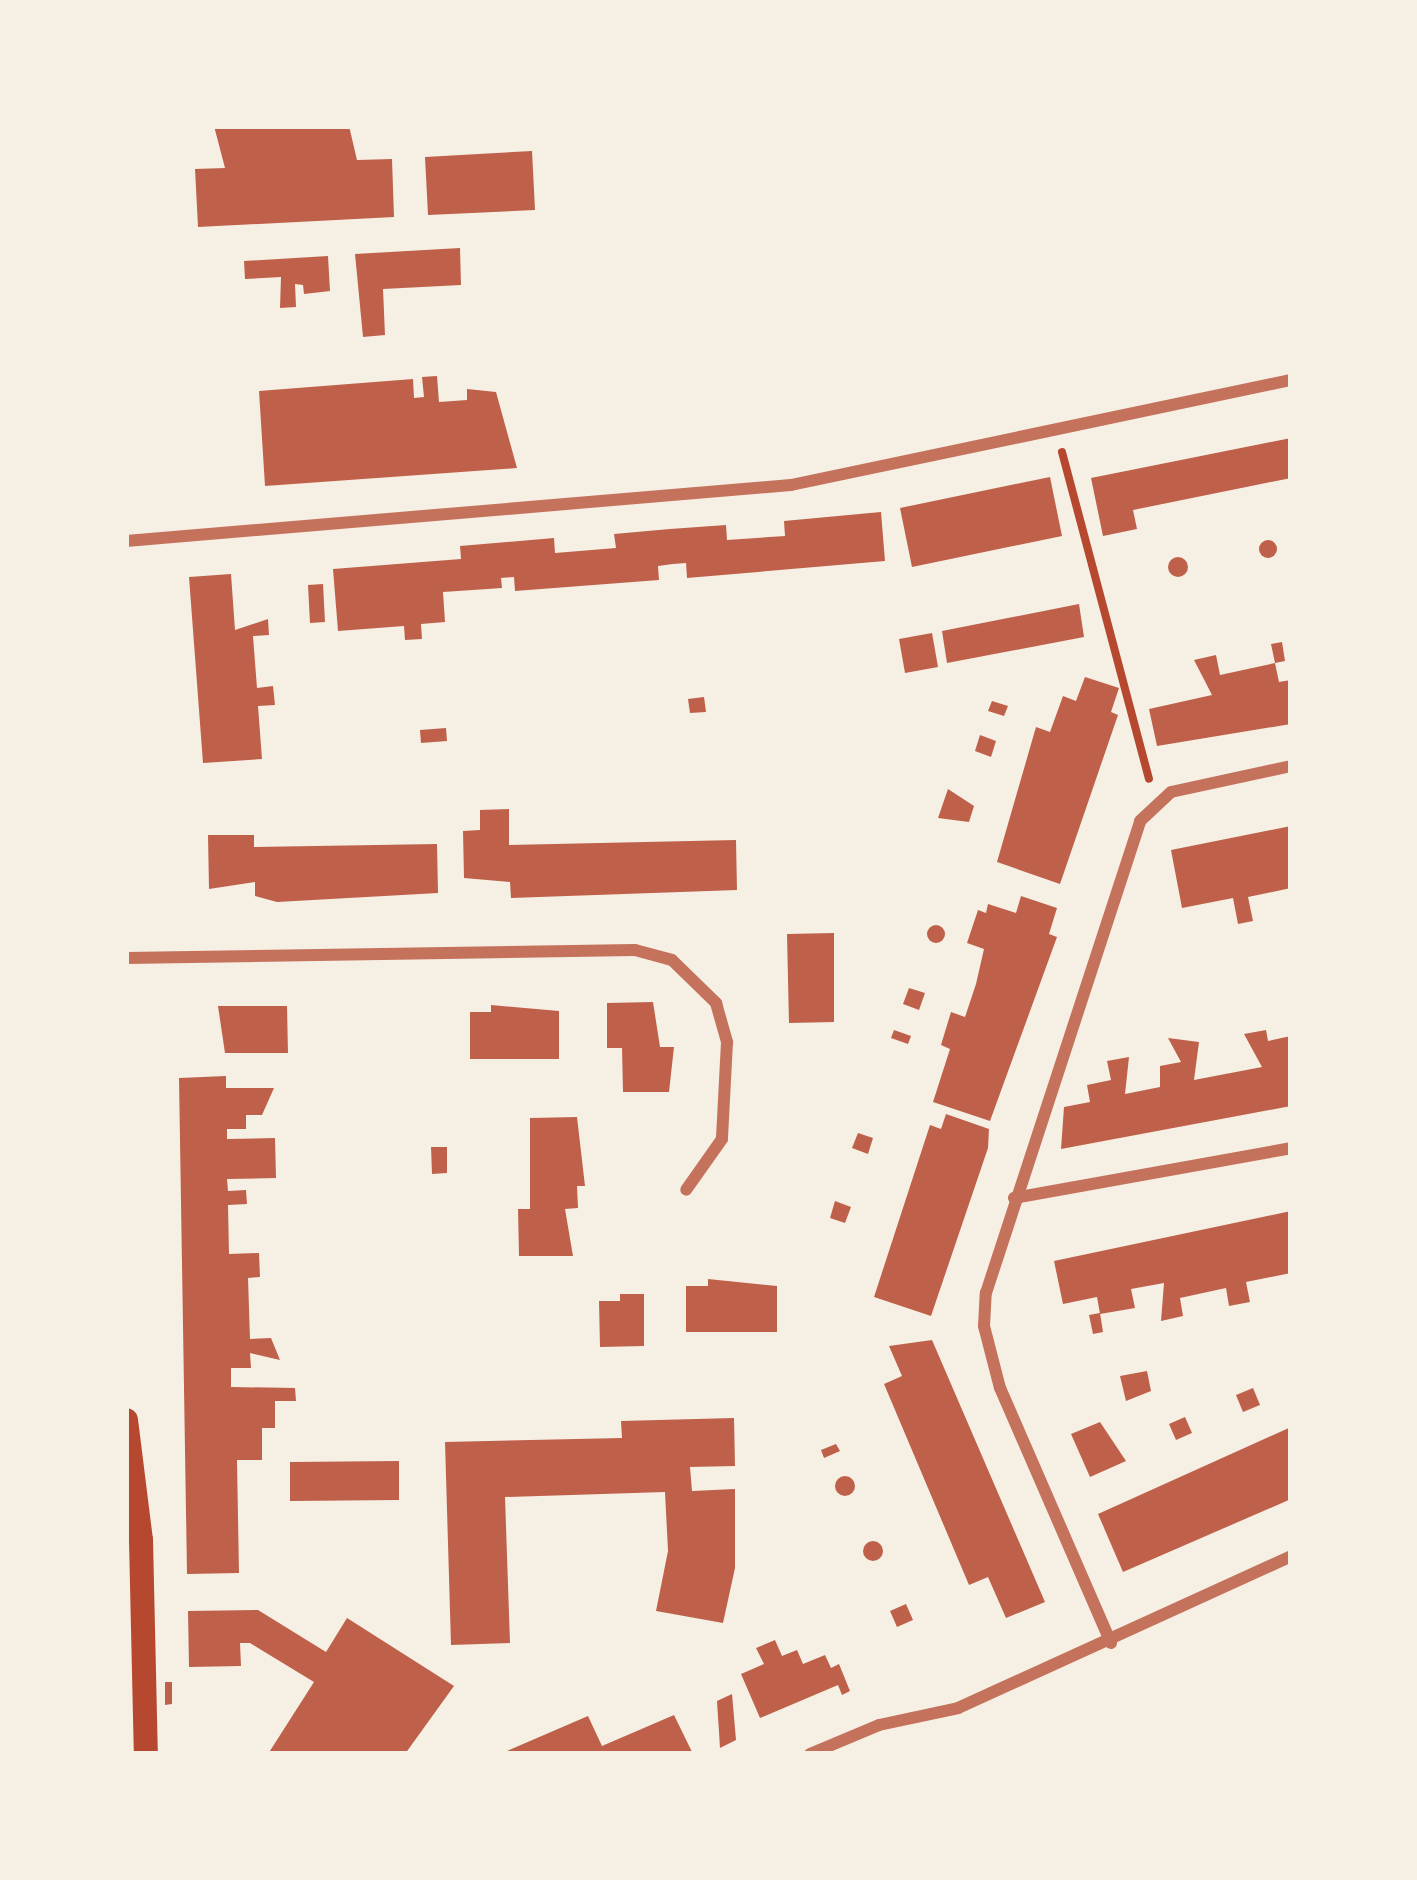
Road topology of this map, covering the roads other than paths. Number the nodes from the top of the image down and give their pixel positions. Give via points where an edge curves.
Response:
1 (1291, 380) edge
2 (126, 541) edge
3 (1291, 766) edge
4 (126, 958) edge
5 (1291, 1148) edge
6 (686, 1190) dead end
7 (1014, 1198) junction
8 (126, 1420) edge
9 (1291, 1556) edge
10 (1111, 1643) junction
11 (146, 1754) edge
12 (810, 1754) edge

1 - 2 street via 791,485
3 - 7 street via 1191,786 1154,804 1132,844
4 - 6 street via 635,950 672,960 716,1003 727,1042 727,1121 715,1155
5 - 7 street
7 - 10 street via 986,1293 989,1354
8 - 11 main road via 141,1540
9 - 10 street
10 - 12 street via 958,1708 879,1725

